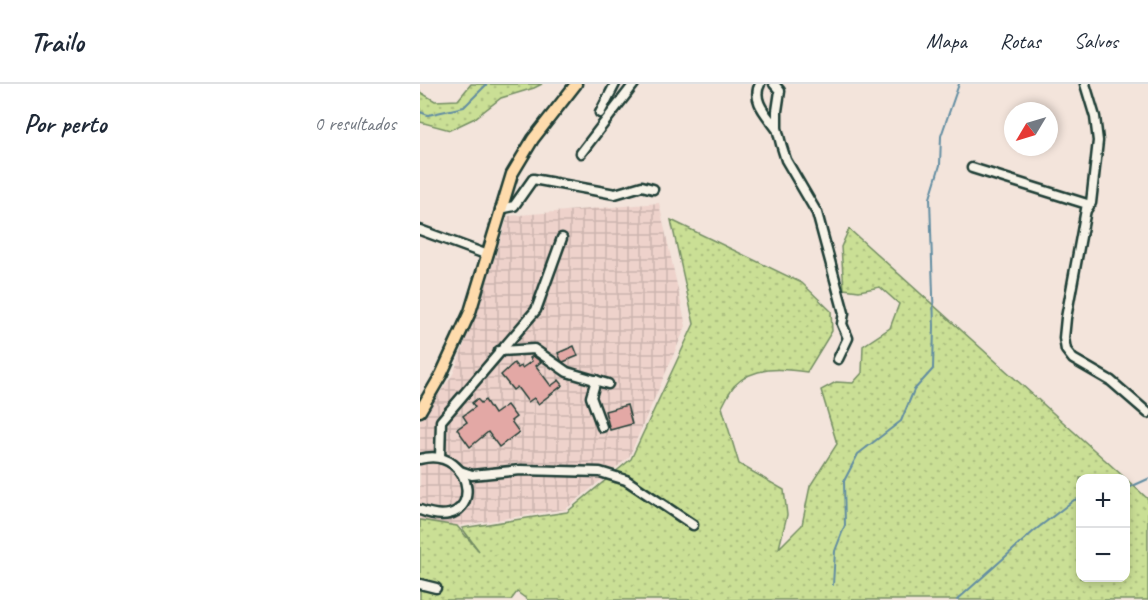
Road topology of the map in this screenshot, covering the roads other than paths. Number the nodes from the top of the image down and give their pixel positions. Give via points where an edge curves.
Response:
1 (576, 84) edge
2 (615, 84) edge
3 (634, 84) edge
4 (1085, 84) edge
5 (777, 86) edge
6 (757, 87) edge
7 (600, 113) dead end
8 (777, 128) junction
9 (581, 153) dead end
10 (972, 168) dead end
11 (653, 189) dead end
12 (500, 209) junction
13 (1087, 210) junction
14 (420, 230) edge
15 (562, 238) dead end
16 (488, 255) junction
17 (499, 351) junction
18 (838, 359) dead end
19 (596, 380) junction
20 (608, 384) dead end
21 (423, 401) edge
22 (420, 411) edge
23 (1148, 413) edge
24 (602, 427) dead end
25 (440, 458) junction
26 (420, 459) edge
27 (460, 471) junction
28 (420, 510) edge
29 (693, 525) dead end
30 (420, 584) edge
31 (436, 588) dead end

1 - 12 main road via 518,161
2 - 7 street
3 - 9 street
4 - 13 street via 1098,141
5 - 8 street
6 - 8 street via 759,104
8 - 18 street via 786,160 817,213 834,273 848,338
10 - 13 street via 1085,202
11 - 12 street via 642,186 615,194 533,179 514,207
12 - 16 main road
13 - 23 street via 1066,318 1066,350
14 - 16 street
15 - 17 street via 536,310
16 - 21 main road via 457,343
17 - 19 street via 534,349 567,372
17 - 25 street via 441,421
19 - 20 street
19 - 24 street via 591,397
21 - 22 main road
25 - 26 street
25 - 27 street
27 - 28 street via 466,487 464,505 445,514
27 - 29 street via 472,475 521,470 600,472 626,480
30 - 31 street

